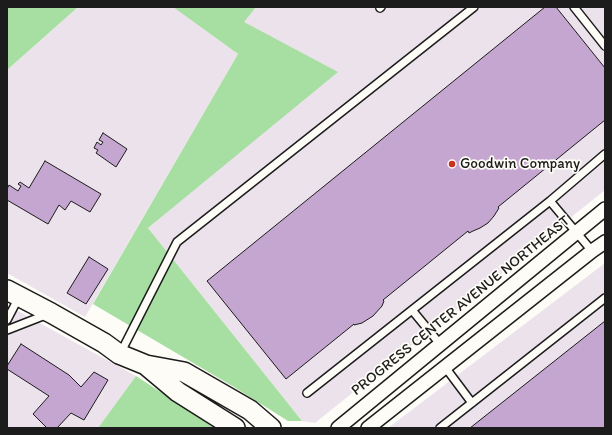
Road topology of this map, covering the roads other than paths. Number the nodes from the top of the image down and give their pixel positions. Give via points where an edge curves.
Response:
1 (474, 7) edge
2 (574, 7) edge
3 (605, 46) edge
4 (605, 154) edge
5 (550, 201) junction
6 (605, 208) edge
7 (576, 232) junction
8 (605, 242) edge
9 (592, 251) junction
10 (13, 293) edge
11 (605, 298) edge
12 (412, 310) junction
13 (51, 313) junction
14 (7, 320) edge
15 (7, 330) edge
16 (440, 344) junction
17 (119, 354) junction
18 (146, 365) junction
19 (445, 367) junction
20 (307, 393) dead end
21 (472, 403) junction
22 (235, 428) edge
23 (271, 428) edge
24 (338, 428) edge
25 (368, 428) edge
26 (440, 428) edge

1 - 17 lane via 177,242
2 - 3 lane
4 - 5 lane
5 - 7 lane
5 - 12 lane
6 - 7 street, PROGRESS CENTER AVENUE NORTHEAST
7 - 9 lane
7 - 16 street, PROGRESS CENTER AVENUE NORTHEAST
8 - 9 street
9 - 19 street
10 - 13 street
10 - 14 lane
11 - 21 lane
12 - 16 lane
12 - 20 lane
13 - 15 lane
13 - 17 street
16 - 24 street, PROGRESS CENTER AVENUE NORTHEAST
17 - 18 street
18 - 22 street via 178,392
18 - 23 street via 184,372 250,410
19 - 21 lane
19 - 25 street
21 - 26 lane

